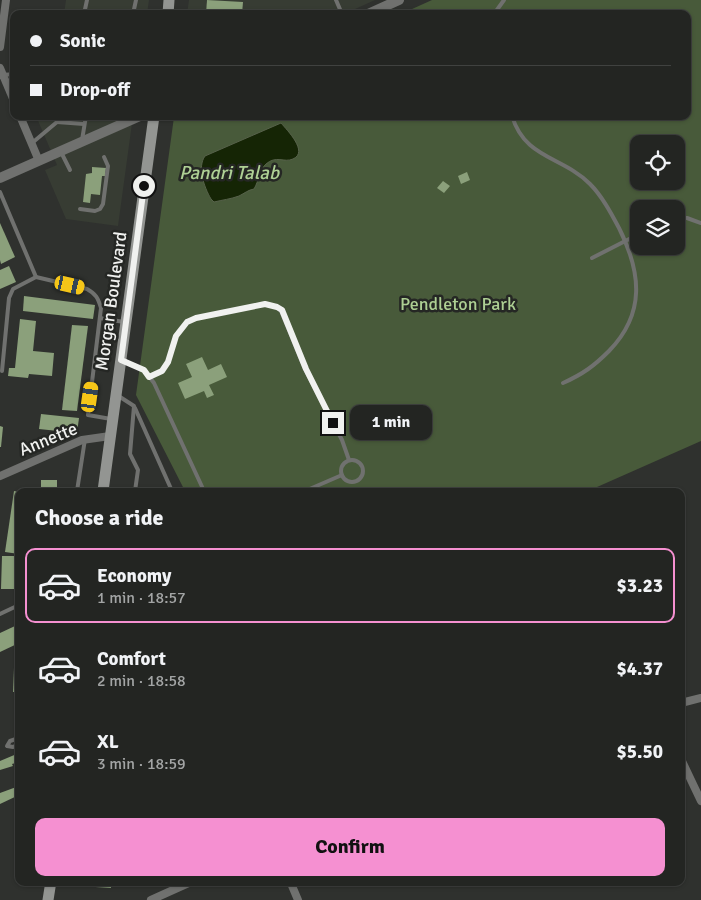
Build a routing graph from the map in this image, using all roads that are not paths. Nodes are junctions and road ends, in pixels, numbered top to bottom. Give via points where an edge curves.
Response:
1 (6, 0) edge
2 (399, 0) edge
3 (377, 10) edge
4 (0, 47) edge
5 (2, 72) edge
6 (10, 91) edge
7 (22, 120) edge
8 (85, 120) edge
9 (153, 120) edge
10 (513, 120) edge
11 (118, 121) edge
12 (57, 122) joint
13 (84, 124) junction
14 (81, 142) junction
15 (32, 143) junction
16 (61, 151) junction
17 (104, 157) dead end
18 (39, 161) junction
19 (70, 170) dead end
20 (0, 178) edge
21 (0, 192) edge
22 (80, 209) dead end
23 (685, 218) edge
24 (701, 223) edge
25 (630, 238) edge
26 (625, 241) junction
27 (592, 258) dead end
28 (36, 277) junction
29 (100, 318) junction
30 (126, 322) junction
31 (121, 360) junction
32 (2, 371) dead end
33 (149, 377) junction
34 (563, 383) dead end
35 (116, 394) junction
36 (134, 406) junction
37 (112, 420) junction
38 (110, 436) junction
39 (85, 439) junction
40 (349, 460) junction
41 (342, 475) junction
42 (0, 476) edge
43 (77, 488) edge
44 (103, 488) edge
45 (135, 488) edge
46 (171, 488) edge
47 (203, 488) edge
48 (312, 488) edge
49 (15, 607) edge
50 (0, 614) edge
51 (701, 698) edge
52 (685, 702) edge
53 (15, 739) edge
54 (7, 746) junction
55 (15, 746) edge
56 (0, 750) edge
57 (685, 767) edge
58 (701, 801) edge
59 (50, 886) edge
60 (182, 886) edge
61 (292, 886) edge
62 (48, 900) edge
63 (151, 900) edge
64 (298, 900) edge

1 - 4 street
2 - 3 street
5 - 6 street
7 - 15 street
8 - 13 lane
9 - 30 main road, Morgan Boulevard
10 - 26 lane via 522,139 589,183 604,201
11 - 14 street
12 - 13 lane
12 - 15 lane
13 - 14 lane
14 - 16 street
15 - 18 street
16 - 18 street
16 - 19 lane
17 - 22 lane via 108,166 103,204 95,211
18 - 20 street
21 - 28 lane
23 - 24 lane
25 - 26 lane
26 - 27 lane
26 - 34 lane via 633,261 637,298 626,331 597,363
28 - 29 lane via 94,292 101,308
28 - 32 lane via 13,289 9,298
29 - 30 lane
29 - 37 lane via 88,414
30 - 31 main road, Morgan Boulevard
31 - 33 lane via 144,370
31 - 35 main road, Morgan Boulevard
33 - 40 lane via 162,371 176,336 187,322 265,304 277,307 282,310
33 - 47 lane
35 - 36 lane
35 - 37 main road, Morgan Boulevard
36 - 45 lane via 130,454 138,470
36 - 46 lane
37 - 38 main road, Morgan Boulevard
38 - 39 street, Annette
38 - 44 main road, Morgan Boulevard
39 - 42 street, Annette
39 - 43 lane
40 - 41 lane via 341,468
40 - 41 lane via 360,462 363,476 354,482
41 - 48 lane
49 - 50 lane
51 - 52 street
53 - 54 lane
54 - 55 lane
54 - 56 lane
57 - 58 street
59 - 62 main road
60 - 63 street
61 - 64 street

